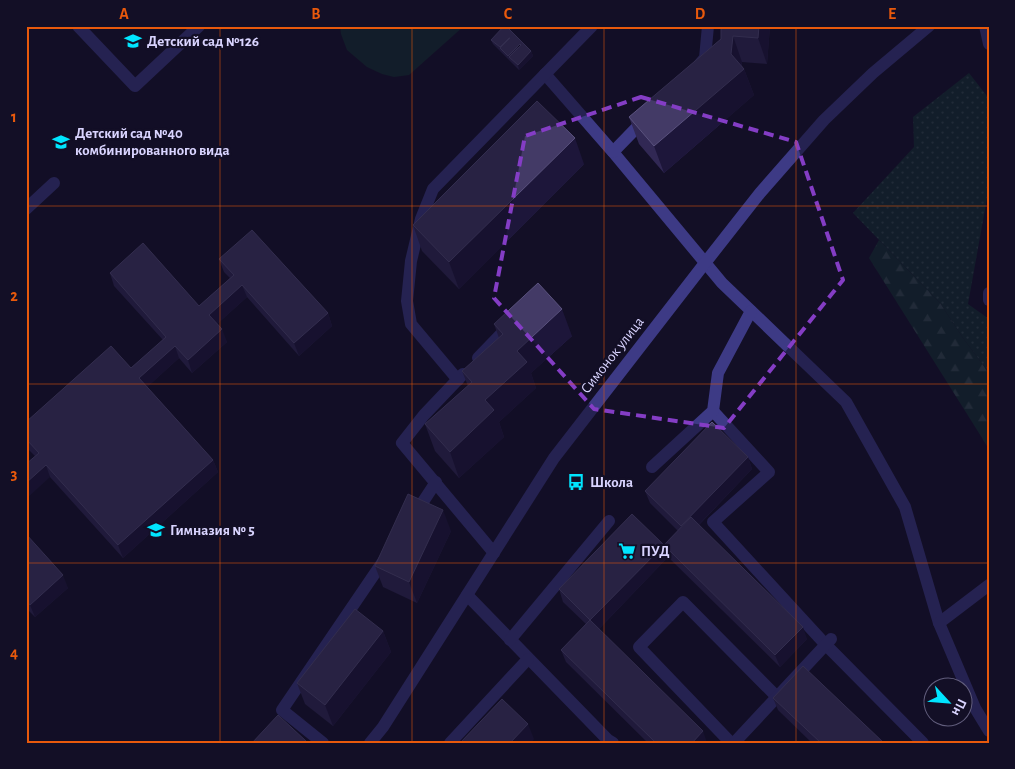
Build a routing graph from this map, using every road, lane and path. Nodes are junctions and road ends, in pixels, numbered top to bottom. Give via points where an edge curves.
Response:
1 (78, 26) edge
2 (200, 26) edge
3 (592, 26) edge
4 (708, 26) edge
5 (929, 26) edge
6 (985, 26) edge
7 (989, 44) edge
8 (692, 72) edge
9 (545, 74) junction
10 (652, 112) edge
11 (613, 152) junction
12 (54, 183) dead end
13 (26, 209) edge
14 (705, 263) junction
15 (989, 293) edge
16 (989, 300) edge
17 (751, 310) junction
18 (506, 329) edge
19 (458, 380) junction
20 (713, 411) junction
21 (652, 467) dead end
22 (436, 482) junction
23 (609, 521) dead end
24 (410, 522) edge
25 (394, 545) edge
26 (494, 552) junction
27 (989, 585) edge
28 (467, 595) junction
29 (939, 623) junction
30 (510, 640) junction
31 (828, 642) junction
32 (528, 659) junction
33 (777, 697) junction
34 (989, 731) edge
35 (609, 742) edge
36 (323, 743) edge
37 (370, 743) edge
38 (450, 743) edge
39 (732, 743) edge
40 (923, 743) edge

1 - 2 street via 135,86
3 - 9 street
4 - 8 street via 705,58
5 - 14 street, Симонок улица via 824,120
6 - 7 street
9 - 11 street
9 - 19 street via 433,189 421,219 411,261 407,301 411,324
10 - 11 street
11 - 14 street
12 - 13 street
14 - 17 street
14 - 26 street, Симонок улица via 554,458
15 - 16 street
17 - 20 street via 718,373
17 - 29 street via 846,402 905,507
18 - 19 street
19 - 22 street via 402,443
20 - 21 street
20 - 31 street via 769,472 713,522
22 - 24 street
22 - 26 street
23 - 30 street
25 - 36 street via 282,710
26 - 28 street, Симонок улица
27 - 29 street
28 - 30 street
28 - 37 street, Симонок улица
29 - 34 street via 975,708
30 - 32 street
31 - 33 street
31 - 40 street
32 - 35 street
32 - 38 street
33 - 39 street
33 - 39 street via 683,602 639,647

